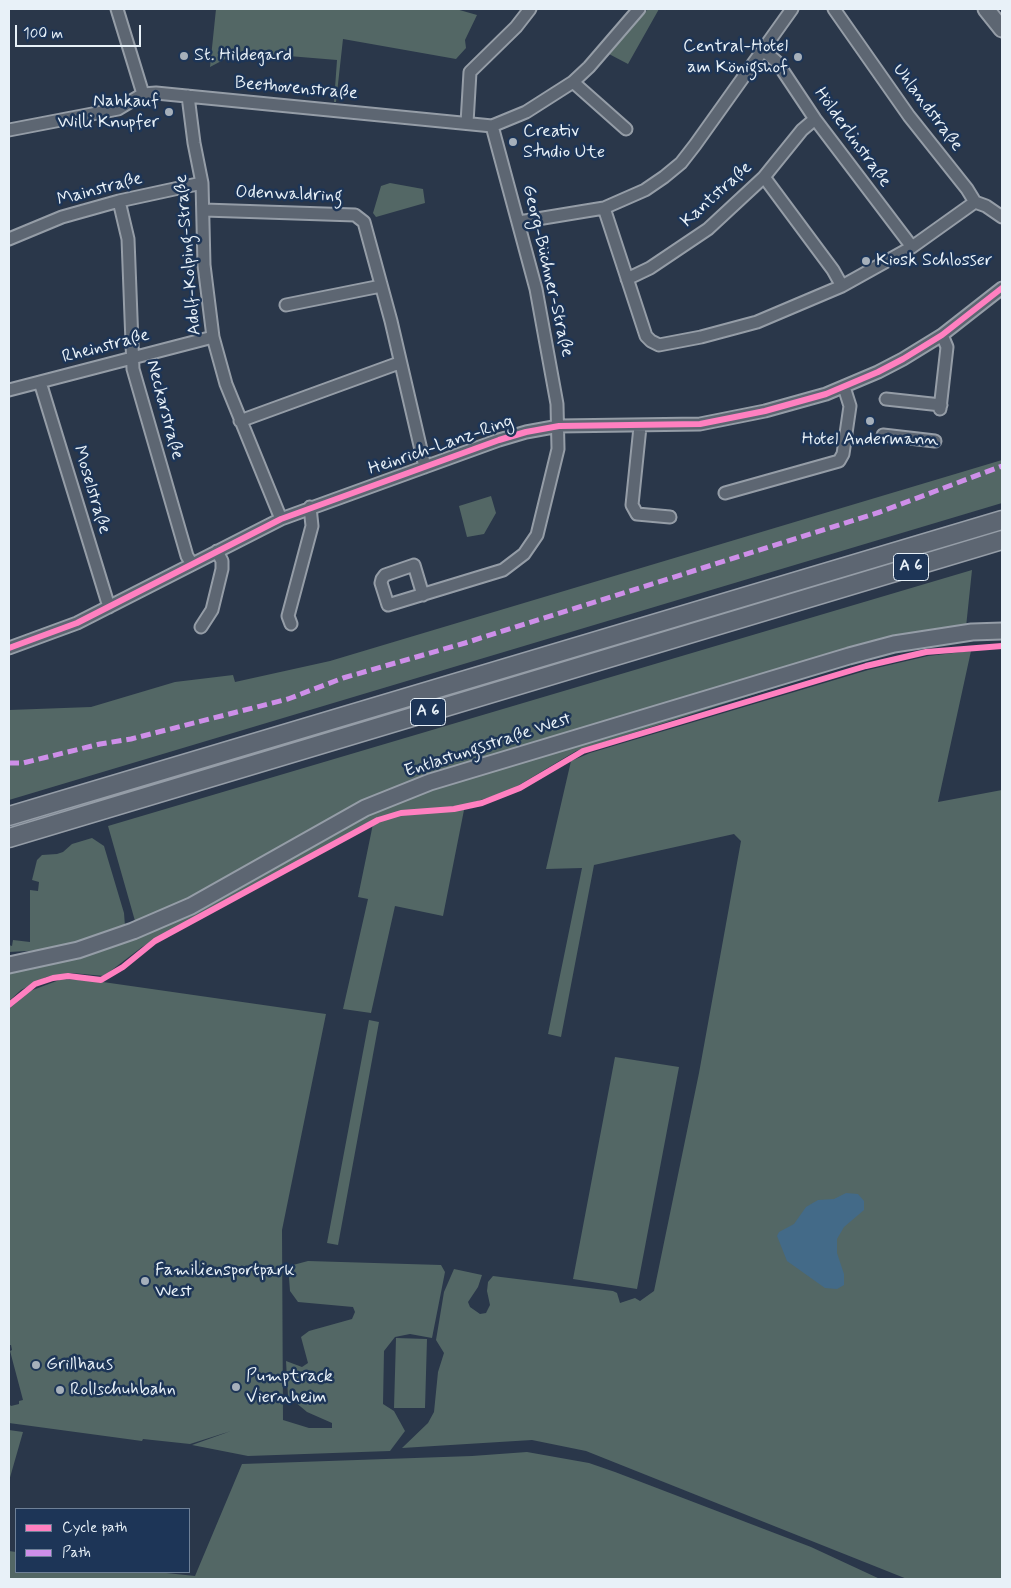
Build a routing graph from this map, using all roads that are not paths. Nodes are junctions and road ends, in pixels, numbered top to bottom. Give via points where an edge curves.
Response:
1 (117, 9) edge
2 (530, 9) edge
3 (639, 9) edge
4 (778, 9) edge
5 (834, 9) edge
6 (986, 9) edge
7 (790, 12) edge
8 (1002, 29) edge
9 (764, 50) junction
10 (573, 82) junction
11 (143, 94) junction
12 (188, 96) junction
13 (815, 119) junction
14 (468, 123) junction
15 (492, 126) junction
16 (626, 129) dead end
17 (9, 130) edge
18 (764, 178) junction
19 (202, 183) junction
20 (119, 201) junction
21 (974, 202) junction
22 (604, 208) junction
23 (204, 210) junction
24 (1002, 217) edge
25 (519, 222) junction
26 (9, 239) edge
27 (912, 247) junction
28 (628, 279) junction
29 (381, 286) junction
30 (842, 286) junction
31 (1002, 288) edge
32 (286, 305) dead end
33 (942, 335) junction
34 (213, 337) junction
35 (132, 358) junction
36 (399, 363) junction
37 (40, 382) junction
38 (844, 387) junction
39 (9, 390) edge
40 (886, 399) dead end
41 (240, 421) junction
42 (559, 426) junction
43 (640, 427) junction
44 (883, 435) dead end
45 (935, 441) dead end
46 (424, 467) junction
47 (725, 493) dead end
48 (310, 507) junction
49 (670, 517) dead end
50 (281, 519) junction
51 (1002, 520) edge
52 (1002, 540) edge
53 (1002, 545) edge
54 (976, 548) junction
55 (217, 551) junction
56 (192, 564) junction
57 (423, 594) dead end
58 (109, 607) junction
59 (290, 624) dead end
60 (201, 627) dead end
61 (1002, 631) edge
62 (9, 648) edge
63 (9, 816) edge
64 (9, 838) edge
65 (11, 963) edge

1 - 11 street
2 - 14 street via 470,72
3 - 10 street, Beethovenstraße
4 - 7 street
5 - 21 street, Uhlandstraße
6 - 8 main road
7 - 9 street
9 - 13 street, Hölderlinstraße via 777,62
9 - 22 street via 681,163 645,190
10 - 15 street, Beethovenstraße via 526,112
10 - 16 street
11 - 12 street, Beethovenstraße
11 - 17 street via 118,109
12 - 14 street, Beethovenstraße
12 - 19 street, Adolf-Kolping-Straße
13 - 18 street, Kantstraße via 802,130
13 - 27 street, Hölderlinstraße
14 - 15 street, Beethovenstraße
15 - 25 street, Georg-Büchner-Straße
18 - 28 street, Kantstraße via 689,244
18 - 30 street
19 - 20 street, Mainstraße
19 - 23 street, Adolf-Kolping-Straße
20 - 26 street, Mainstraße via 62,217
20 - 35 street, Neckarstraße via 128,239
21 - 24 street
21 - 27 street
22 - 25 street
22 - 28 street
23 - 29 street, Odenwaldring via 355,215 364,222
23 - 34 street, Adolf-Kolping-Straße via 204,265
25 - 42 street, Georg-Büchner-Straße via 546,341
27 - 30 street
28 - 30 street via 646,336 659,345 756,322
29 - 32 street
29 - 36 street, Odenwaldring
31 - 33 street, Heinrich-Lanz-Ring
33 - 38 street, Heinrich-Lanz-Ring via 885,369
33 - 40 street via 947,347 941,407
34 - 35 street, Rheinstraße
34 - 41 street, Adolf-Kolping-Straße
35 - 37 street, Rheinstraße
35 - 56 street, Neckarstraße via 187,556
36 - 41 street
36 - 46 street, Odenwaldring
37 - 39 street, Rheinstraße
37 - 58 street, Moselstraße
38 - 43 street, Heinrich-Lanz-Ring via 733,419
38 - 47 street via 850,406 843,454 839,461
41 - 50 street, Adolf-Kolping-Straße
42 - 43 street, Heinrich-Lanz-Ring
42 - 46 street, Heinrich-Lanz-Ring via 526,432
42 - 57 street, Georg-Büchner-Straße via 558,449 537,535 524,554 503,570
43 - 49 street via 632,505 637,514
44 - 45 street
46 - 48 street, Heinrich-Lanz-Ring
48 - 50 street, Heinrich-Lanz-Ring
48 - 59 street via 312,526 288,616
50 - 55 street, Heinrich-Lanz-Ring
51 - 63 highway, A 6
52 - 54 highway, A 6
53 - 54 highway
54 - 64 highway, A 6
55 - 56 street, Heinrich-Lanz-Ring
55 - 60 street via 222,570 212,610
56 - 58 street, Heinrich-Lanz-Ring
58 - 62 street, Heinrich-Lanz-Ring
61 - 65 main road, Entlastungsstraße West via 972,632 894,644 430,782 365,808 191,906 78,950

